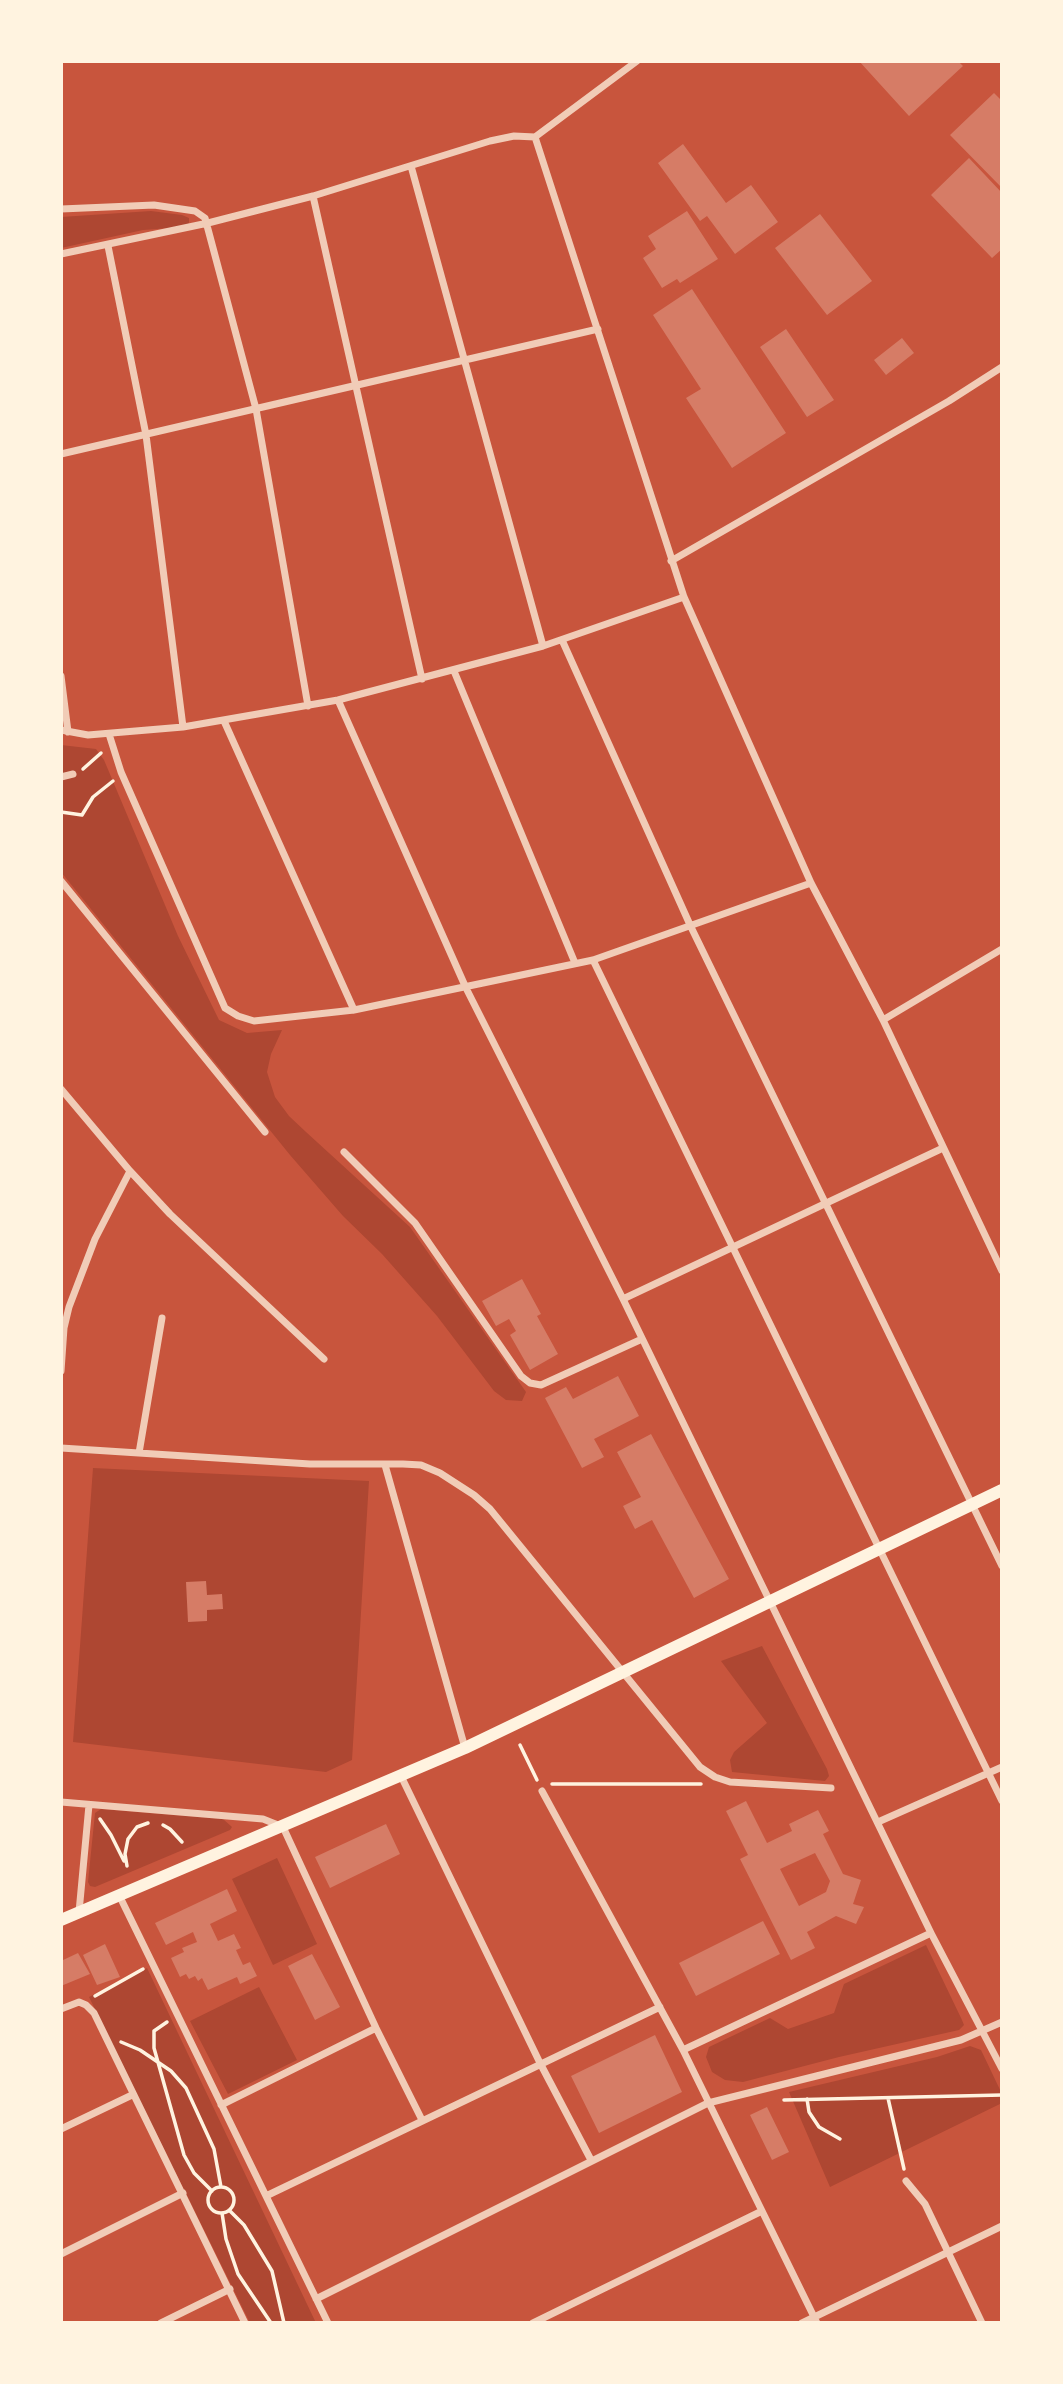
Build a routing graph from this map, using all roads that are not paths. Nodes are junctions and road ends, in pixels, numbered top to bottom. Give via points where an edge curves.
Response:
1 (637, 61) edge
2 (535, 137) junction
3 (411, 166) junction
4 (313, 196) junction
5 (61, 209) edge
6 (208, 223) junction
7 (108, 246) junction
8 (61, 254) edge
9 (598, 329) junction
10 (464, 361) junction
11 (1002, 368) edge
12 (357, 385) junction
13 (256, 409) junction
14 (146, 435) junction
15 (61, 454) edge
16 (671, 561) junction
17 (684, 597) junction
18 (562, 640) junction
19 (543, 646) junction
20 (453, 671) junction
21 (61, 676) edge
22 (422, 679) junction
23 (338, 701) junction
24 (308, 706) junction
25 (224, 721) junction
26 (183, 727) junction
27 (65, 731) edge
28 (110, 737) junction
29 (73, 774) road end
30 (61, 777) edge
31 (61, 881) edge
32 (811, 883) junction
33 (691, 927) junction
34 (1002, 949) edge
35 (593, 960) junction
36 (575, 963) junction
37 (466, 988) junction
38 (354, 1010) junction
39 (883, 1020) junction
40 (61, 1089) edge
41 (265, 1132) dead end
42 (943, 1147) junction
43 (344, 1152) dead end
44 (130, 1171) junction
45 (825, 1203) junction
46 (733, 1247) junction
47 (1002, 1271) edge
48 (623, 1299) junction
49 (162, 1318) dead end
50 (642, 1339) junction
51 (324, 1359) dead end
52 (61, 1371) edge
53 (61, 1448) edge
54 (139, 1453) junction
55 (385, 1465) junction
56 (1002, 1490) edge
57 (972, 1505) junction
58 (880, 1549) junction
59 (1002, 1566) edge
60 (771, 1602) junction
61 (624, 1673) junction
62 (465, 1748) junction
63 (1002, 1767) edge
64 (988, 1773) junction
65 (401, 1776) junction
66 (540, 1788) road end
67 (831, 1788) dead end
68 (1002, 1801) edge
69 (61, 1802) edge
70 (89, 1805) junction
71 (878, 1822) junction
72 (283, 1827) junction
73 (120, 1897) junction
74 (79, 1913) junction
75 (61, 1920) edge
76 (931, 1934) junction
77 (660, 2007) junction
78 (61, 2010) edge
79 (1002, 2022) edge
80 (376, 2028) junction
81 (983, 2030) junction
82 (683, 2050) junction
83 (540, 2063) junction
84 (1002, 2069) edge
85 (132, 2095) junction
86 (708, 2103) junction
87 (221, 2105) junction
88 (422, 2120) junction
89 (61, 2129) edge
90 (590, 2160) junction
91 (906, 2181) road end
92 (183, 2193) junction
93 (266, 2196) junction
94 (761, 2211) junction
95 (1002, 2226) edge
96 (947, 2253) junction
97 (61, 2254) edge
98 (230, 2289) junction
99 (316, 2299) junction
100 (816, 2320) edge
101 (534, 2322) edge
102 (161, 2323) edge
103 (245, 2323) edge
104 (328, 2323) edge
105 (802, 2323) edge
106 (982, 2323) edge

1 - 2 street
2 - 3 street via 490,141
2 - 9 street
3 - 4 street
3 - 10 street
4 - 6 street
4 - 12 street
5 - 6 street via 154,205 195,211
6 - 7 street
6 - 13 street
7 - 8 street
7 - 14 street
9 - 10 street
9 - 16 street
10 - 12 street
10 - 19 street
11 - 16 street
12 - 13 street
12 - 22 street
13 - 14 street
13 - 24 street
14 - 15 street
14 - 26 street
16 - 17 street
17 - 18 street
17 - 32 street
18 - 19 street
18 - 33 street
19 - 20 street
20 - 22 street
20 - 36 street
21 - 27 street
22 - 23 street
23 - 24 street
23 - 37 street
24 - 25 street
25 - 26 street
25 - 38 street
26 - 28 street
27 - 28 street
28 - 38 street via 121,772 225,1007 254,1021
29 - 30 street
31 - 41 street
32 - 33 street
32 - 39 street
33 - 35 street
33 - 45 street
34 - 39 street
35 - 36 street
35 - 46 street
36 - 37 street
37 - 38 street
37 - 48 street
39 - 42 street
40 - 44 street
42 - 45 street
42 - 47 street
43 - 50 street via 415,1223 520,1376 530,1383 541,1385
44 - 51 street
44 - 52 street via 95,1239 69,1307
45 - 46 street
45 - 57 street
46 - 48 street
46 - 58 street
48 - 50 street
49 - 54 street
50 - 60 street
53 - 54 street
54 - 55 street
55 - 61 street via 421,1465 490,1508
55 - 62 street
56 - 57 main road
57 - 58 main road
57 - 59 street
58 - 60 main road
58 - 64 street
60 - 61 main road
60 - 71 street
61 - 62 main road
61 - 67 street via 700,1767 715,1777 730,1782
62 - 65 main road
63 - 64 street
64 - 68 street
64 - 71 street
65 - 72 main road
65 - 83 street
66 - 77 street
69 - 70 street
70 - 72 street via 263,1819
70 - 74 street
71 - 76 street
72 - 73 main road
72 - 80 street
73 - 74 main road
73 - 87 street
74 - 75 main road
76 - 81 street
76 - 82 street
77 - 82 street
77 - 83 street
78 - 85 street via 83,2003 94,2013
79 - 81 street
80 - 87 street
80 - 88 street
81 - 84 street
81 - 86 street via 961,2040
82 - 86 street
83 - 88 street
83 - 90 street
85 - 89 street
85 - 92 street
86 - 90 street
86 - 94 street
87 - 93 street
88 - 93 street
90 - 99 street
91 - 96 street via 925,2204
92 - 97 street
92 - 98 street
93 - 99 street
94 - 100 street
94 - 101 street
95 - 96 street
96 - 100 street
96 - 106 street
98 - 102 street
98 - 103 street
99 - 104 street
100 - 105 street

